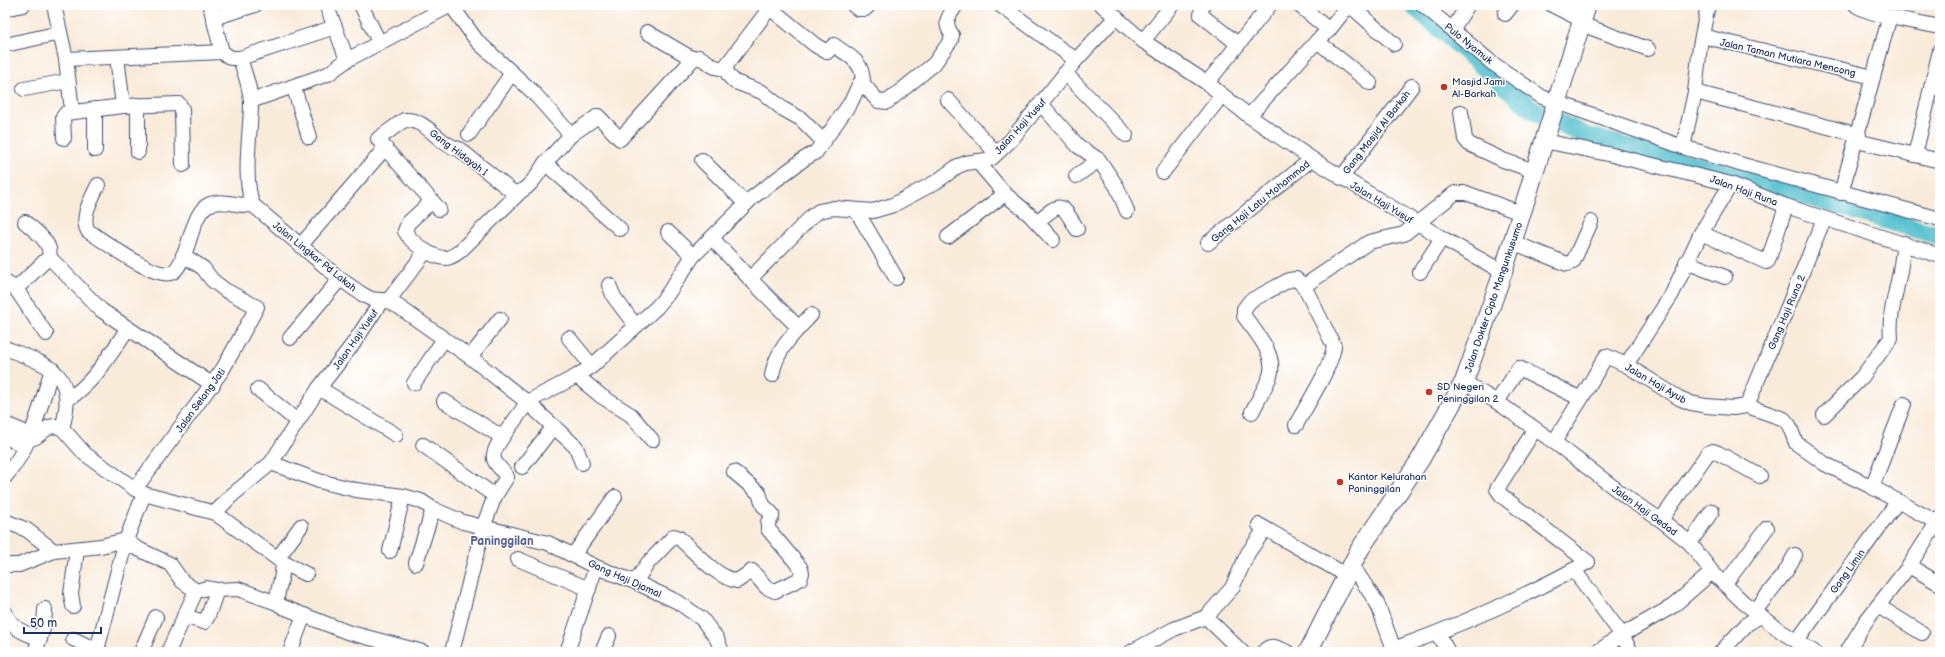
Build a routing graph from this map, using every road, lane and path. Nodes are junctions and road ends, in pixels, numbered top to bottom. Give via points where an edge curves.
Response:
1 (23, 5) edge
2 (54, 5) edge
3 (255, 5) edge
4 (326, 5) edge
5 (361, 5) edge
6 (451, 5) edge
7 (956, 5) edge
8 (1000, 5) edge
9 (1172, 5) edge
10 (1202, 5) edge
11 (1270, 5) edge
12 (1299, 5) edge
13 (1423, 5) edge
14 (1468, 5) edge
15 (1552, 5) edge
16 (1708, 5) edge
17 (1856, 5) edge
18 (768, 7) edge
19 (5, 9) edge
20 (1109, 10) edge
21 (212, 12) edge
22 (1890, 15) edge
23 (1583, 16) edge
24 (335, 27) junction
25 (1940, 27) edge
26 (1329, 30) junction
27 (1452, 30) junction
28 (647, 32) dead end
29 (60, 33) junction
30 (1702, 36) junction
31 (1143, 41) junction
32 (1317, 41) junction
33 (379, 42) junction
34 (1238, 44) junction
35 (1394, 44) dead end
36 (5, 45) edge
37 (1648, 48) dead end
38 (1940, 50) edge
39 (222, 52) junction
40 (117, 57) junction
41 (240, 58) junction
42 (66, 59) junction
43 (693, 59) junction
44 (348, 60) junction
45 (1076, 60) junction
46 (723, 68) junction
47 (512, 72) junction
48 (1065, 73) junction
49 (1873, 77) junction
50 (68, 81) junction
51 (1207, 83) junction
52 (1370, 83) dead end
53 (863, 84) junction
54 (1412, 86) dead end
55 (294, 88) junction
56 (24, 89) dead end
57 (1695, 92) junction
58 (1220, 98) junction
59 (256, 100) junction
60 (948, 100) dead end
61 (1041, 104) junction
62 (123, 106) junction
63 (138, 106) junction
64 (95, 109) junction
65 (72, 111) junction
66 (1461, 112) dead end
67 (1250, 116) junction
68 (1550, 122) junction
69 (469, 134) dead end
70 (571, 135) junction
71 (1126, 135) dead end
72 (309, 137) dead end
73 (64, 138) dead end
74 (1858, 138) junction
75 (824, 142) junction
76 (1683, 147) junction
77 (385, 148) junction
78 (95, 150) dead end
79 (138, 152) dead end
80 (996, 153) junction
81 (1915, 155) junction
82 (1312, 159) junction
83 (702, 160) dead end
84 (1099, 160) junction
85 (977, 161) junction
86 (1940, 161) edge
87 (545, 163) junction
88 (183, 165) dead end
89 (1534, 171) junction
90 (1163, 172) dead end
91 (1076, 176) dead end
92 (1340, 178) junction
93 (1731, 184) junction
94 (98, 185) dead end
95 (519, 193) junction
96 (1841, 193) junction
97 (1005, 194) junction
98 (252, 202) junction
99 (746, 204) junction
100 (1786, 206) junction
101 (856, 210) junction
102 (1127, 211) dead end
103 (1521, 213) junction
104 (1824, 219) junction
105 (1940, 220) edge
106 (25, 222) dead end
107 (1038, 222) junction
108 (1591, 222) dead end
109 (1416, 224) junction
110 (620, 229) dead end
111 (1077, 229) dead end
112 (668, 232) dead end
113 (1701, 233) junction
114 (948, 237) dead end
115 (712, 238) junction
116 (1442, 238) junction
117 (1053, 240) dead end
118 (1512, 242) junction
119 (1208, 243) dead end
120 (1904, 243) junction
121 (301, 245) junction
122 (426, 251) junction
123 (183, 256) junction
124 (693, 256) junction
125 (1940, 256) edge
126 (49, 257) junction
127 (1686, 262) junction
128 (1420, 272) dead end
129 (1503, 272) junction
130 (1725, 277) dead end
131 (896, 278) dead end
132 (340, 279) junction
133 (750, 279) junction
134 (11, 285) edge
135 (609, 285) dead end
136 (1304, 286) junction
137 (385, 301) junction
138 (811, 315) dead end
139 (500, 319) dead end
140 (635, 325) junction
141 (128, 328) junction
142 (798, 328) junction
143 (46, 334) dead end
144 (290, 338) dead end
145 (569, 338) dead end
146 (444, 339) junction
147 (5, 348) edge
148 (470, 357) junction
149 (1626, 365) junction
150 (592, 366) junction
151 (52, 369) junction
152 (577, 376) junction
153 (772, 376) dead end
154 (1464, 382) junction
155 (414, 383) dead end
156 (213, 385) junction
157 (319, 388) junction
158 (258, 389) dead end
159 (68, 399) junction
160 (1581, 399) junction
161 (444, 401) dead end
162 (527, 402) junction
163 (1497, 402) junction
164 (1904, 404) dead end
165 (1747, 406) junction
166 (1252, 412) dead end
167 (1824, 415) dead end
168 (297, 421) junction
169 (5, 424) edge
170 (1296, 425) dead end
171 (554, 426) junction
172 (62, 428) junction
173 (1535, 429) junction
174 (396, 435) dead end
175 (5, 437) edge
176 (502, 437) junction
177 (29, 440) junction
178 (652, 440) dead end
179 (1554, 442) junction
180 (423, 445) dead end
181 (271, 463) junction
182 (582, 463) dead end
183 (522, 467) dead end
184 (734, 472) dead end
185 (1760, 476) dead end
186 (5, 477) edge
187 (1872, 487) junction
188 (140, 492) junction
189 (403, 496) junction
190 (495, 496) junction
191 (615, 497) dead end
192 (1898, 501) junction
193 (433, 510) junction
194 (1712, 511) dead end
195 (215, 513) junction
196 (1661, 520) junction
197 (1938, 520) edge
198 (5, 521) edge
199 (301, 526) dead end
200 (484, 526) junction
201 (1767, 528) dead end
202 (126, 540) junction
203 (1690, 543) junction
204 (77, 550) junction
205 (54, 551) junction
206 (390, 551) dead end
207 (574, 554) junction
208 (1795, 555) dead end
209 (518, 559) dead end
210 (280, 560) junction
211 (416, 563) dead end
212 (5, 565) edge
213 (1909, 566) junction
214 (596, 567) junction
215 (1349, 569) junction
216 (1574, 570) junction
217 (1712, 572) junction
218 (306, 574) dead end
219 (635, 582) junction
220 (1725, 584) junction
221 (1940, 584) edge
222 (589, 589) junction
223 (217, 590) junction
224 (196, 591) junction
225 (277, 603) junction
226 (73, 606) dead end
227 (1878, 606) junction
228 (45, 609) dead end
229 (5, 612) edge
230 (1757, 614) junction
231 (304, 615) junction
232 (184, 616) junction
233 (156, 617) dead end
234 (1206, 617) junction
235 (1922, 633) dead end
236 (1438, 634) junction
237 (1622, 635) junction
238 (609, 636) dead end
239 (40, 639) junction
240 (73, 639) dead end
241 (1796, 641) junction
242 (405, 650) edge
243 (99, 651) edge
244 (1393, 651) edge
245 (34, 652) edge
246 (141, 652) edge
247 (168, 652) edge
248 (290, 652) edge
249 (423, 652) edge
250 (452, 652) edge
251 (567, 652) edge
252 (602, 652) edge
253 (722, 652) edge
254 (1131, 652) edge
255 (1242, 652) edge
256 (1263, 652) edge
257 (1287, 652) edge
258 (1308, 652) edge
259 (1448, 652) edge
260 (1598, 652) edge
261 (1631, 652) edge
262 (1721, 652) edge
263 (1814, 652) edge
264 (1847, 652) edge

1 - 19 street
2 - 29 street
3 - 21 street
4 - 24 street
5 - 33 street
6 - 33 street
6 - 47 street via 477,41
7 - 53 street via 946,21 952,35 951,40 934,64 886,102 878,101
8 - 45 street
9 - 31 street
10 - 34 street via 1201,15
11 - 34 street
12 - 26 street
13 - 27 street, Pulo Nyamuk
14 - 27 street
15 - 23 street
16 - 30 street
17 - 22 street
18 - 46 street
18 - 53 street via 815,45 827,52 834,45 860,65
20 - 31 street, Jalan Haji Yusuf
20 - 45 street, Jalan Haji Yusuf
21 - 39 street
22 - 25 street
22 - 49 street
23 - 37 street
23 - 68 main road, Jalan Dokter Cipto Mangunkusumo
24 - 41 street
24 - 44 street
26 - 32 street
26 - 35 street via 1344,11 1352,8
27 - 68 street, Pulo Nyamuk via 1537,95
28 - 43 street
29 - 36 street
29 - 42 street
30 - 49 street, Jalan Taman Mutiara Mencong
30 - 57 street
31 - 51 street, Jalan Haji Yusuf
32 - 52 street
32 - 67 street
33 - 44 street
34 - 51 street
38 - 81 street
39 - 40 street
39 - 41 street via 231,58
40 - 42 street
40 - 62 street
41 - 59 street
42 - 50 street
43 - 46 street via 699,57 713,67
43 - 70 street via 620,139 598,116
44 - 55 street via 328,74
45 - 48 street, Jalan Haji Yusuf
46 - 75 street via 735,82 762,92 783,109 801,119
47 - 69 street
47 - 70 street
48 - 61 street, Jalan Haji Yusuf
48 - 71 street
49 - 74 street
50 - 56 street
50 - 65 street
51 - 58 street, Jalan Haji Yusuf
53 - 75 street via 860,83 851,102
54 - 92 street, Gang Masjid Al Barkah
55 - 59 street
55 - 72 street
57 - 74 street
57 - 76 street
58 - 67 street, Jalan Haji Yusuf
58 - 90 street
59 - 98 street via 248,159
60 - 80 street
61 - 80 street, Jalan Haji Yusuf via 1011,140
61 - 84 street via 1078,146
62 - 63 street
62 - 64 street
63 - 79 street
63 - 88 street via 175,103 180,106
64 - 65 street
64 - 78 street
65 - 73 street via 63,117
66 - 89 street via 1465,139 1469,144
67 - 82 street, Jalan Haji Yusuf
68 - 76 street
68 - 89 main road, Jalan Dokter Cipto Mangunkusumo
68 - 93 street, Jalan Haji Runa via 1638,161
70 - 87 street
74 - 81 street
74 - 96 street
75 - 99 street via 816,152
76 - 96 street
77 - 95 street, Gang Hidayah I via 378,139 407,119 426,126 453,148 459,149 510,192
77 - 121 street
77 - 122 street via 435,205 408,223 405,231 408,237
80 - 85 street, Jalan Haji Yusuf via 992,158
81 - 86 street
82 - 92 street, Jalan Haji Yusuf
82 - 119 street, Gang Haji Latu Mohammad
83 - 99 street
84 - 91 street
84 - 102 street via 1117,188
85 - 97 street
85 - 101 street, Jalan Haji Yusuf via 958,166 936,182 893,205 873,211
87 - 95 street via 537,176
87 - 110 street
89 - 103 main road, Jalan Dokter Cipto Mangunkusumo
92 - 109 street, Jalan Haji Yusuf
93 - 100 street, Jalan Haji Runa
93 - 113 street
94 - 123 street via 86,211 85,222 88,231 142,266 157,272 172,272
95 - 122 street via 452,256 446,258
96 - 105 street
97 - 107 street
97 - 114 street
98 - 121 street, Jalan Lingkar Pd Lakah
98 - 123 street via 215,202 206,206 198,217
99 - 115 street
100 - 104 street, Jalan Haji Runa
100 - 113 street via 1766,262
101 - 131 street
101 - 133 street, Jalan Haji Yusuf via 834,208 819,211
103 - 109 street, Jalan Haji Yusuf via 1459,192 1450,196
103 - 118 main road, Jalan Dokter Cipto Mangunkusumo
104 - 120 street, Jalan Haji Runa
104 - 165 street, Gang Haji Runa 2
106 - 126 street via 48,245 51,252
107 - 111 street via 1054,208 1059,207 1064,209
107 - 117 street
108 - 118 street via 1573,262 1570,263 1563,263
109 - 116 street
109 - 136 street via 1404,234 1369,242
112 - 124 street
113 - 127 street
115 - 124 street
115 - 133 street
116 - 128 street
116 - 129 street
118 - 129 main road, Jalan Dokter Cipto Mangunkusumo
120 - 125 street, Jalan Haji Runa
120 - 167 street via 1892,306 1892,338 1862,377
121 - 132 street, Jalan Lingkar Pd Lakah
122 - 137 street
123 - 156 street, Jalan Selang Jati via 203,268 212,280 225,290 257,306
124 - 140 street via 657,307
126 - 134 street
126 - 141 street via 101,310
127 - 130 street
127 - 149 street via 1672,294
129 - 154 main road, Jalan Dokter Cipto Mangunkusumo
132 - 137 street, Jalan Lingkar Pd Lakah via 371,299
132 - 144 street
133 - 142 street
134 - 143 street
135 - 140 street via 614,297
136 - 166 street via 1296,279 1289,280 1250,301 1244,309 1244,316 1267,351 1271,362 1270,376
136 - 170 street via 1334,346 1334,352
137 - 146 street, Jalan Haji Yusuf via 399,306
137 - 157 street, Jalan Haji Yusuf
138 - 142 street
139 - 148 street
140 - 150 street
141 - 156 street
141 - 159 street via 103,365
142 - 153 street via 777,357
145 - 150 street
146 - 148 street, Jalan Haji Yusuf
146 - 155 street
147 - 151 street
148 - 162 street, Jalan Haji Yusuf
149 - 160 street, Jalan Haji Ayub via 1604,356
149 - 165 street, Jalan Haji Ayub via 1691,403 1713,407
150 - 152 street
151 - 159 street via 62,379
151 - 177 street
152 - 162 street
152 - 178 street via 601,396 631,415
154 - 163 street, Jalan Haji Gedad
154 - 215 main road, Jalan Dokter Cipto Mangunkusumo via 1427,448
156 - 188 street, Jalan Selang Jati
157 - 168 street, Jalan Haji Yusuf
157 - 174 street
158 - 168 street
159 - 172 street via 67,414
160 - 163 street via 1519,368
160 - 179 street, Jalan Haji Ayub
161 - 176 street
162 - 171 street, Jalan Haji Yusuf
162 - 176 street
163 - 173 street, Jalan Haji Gedad
164 - 187 street
165 - 187 street, Jalan Haji Ayub via 1787,421 1798,445 1825,464
168 - 181 street, Jalan Haji Yusuf
169 - 177 street via 22,430
171 - 182 street, Jalan Haji Yusuf via 579,450
171 - 183 street
172 - 177 street via 48,427
172 - 188 street via 85,454
173 - 179 street, Jalan Haji Gedad
173 - 216 street via 1497,489 1502,496 1588,562
175 - 177 street via 18,443
176 - 190 street via 494,456 495,462 507,478
177 - 186 street via 17,463
179 - 196 street, Jalan Haji Gedad
180 - 190 street
181 - 189 street, Gang Haji Djamal via 319,482
181 - 195 street, Jalan Haji Yusuf via 231,496
184 - 219 street via 759,493 763,505 772,514 768,529 800,567 800,579 776,592 766,587 752,571 737,581 729,580 674,536 648,563
185 - 196 street via 1712,451 1708,453
187 - 192 street, Jalan Haji Ayub
188 - 195 street
188 - 202 street, Jalan Selang Jati
189 - 193 street, Gang Haji Djamal via 421,501
189 - 206 street
190 - 200 street
191 - 207 street
192 - 197 street, Jalan Haji Ayub
192 - 241 street, Gang Limin
193 - 200 street, Gang Haji Djamal via 463,522
193 - 211 street
194 - 203 street
195 - 210 street
196 - 203 street, Jalan Haji Gedad
197 - 213 street
198 - 205 street via 27,530
199 - 210 street
200 - 207 street, Gang Haji Djamal via 541,540
200 - 250 street
201 - 220 street
202 - 204 street
202 - 224 street via 136,548 170,564 182,581
202 - 243 street, Jalan Selang Jati
203 - 217 street, Jalan Haji Gedad
204 - 205 street
204 - 226 street via 71,594
205 - 212 street via 26,564
207 - 214 street, Gang Haji Djamal
208 - 230 street
209 - 222 street
210 - 218 street
210 - 225 street via 283,572
213 - 221 street
213 - 227 street
214 - 219 street, Gang Haji Djamal
214 - 222 street
215 - 234 street via 1262,527 1232,588
215 - 244 street via 1377,603
215 - 258 main road, Jalan Dokter Cipto Mangunkusumo
216 - 236 street via 1488,613
216 - 237 street
217 - 220 street, Jalan Haji Gedad
217 - 237 street via 1673,606
219 - 253 street, Gang Haji Djamal via 678,602 702,619 717,639
220 - 230 street, Jalan Haji Gedad
222 - 251 street
223 - 224 street via 207,588
223 - 225 street via 238,590
223 - 232 street via 204,622
224 - 232 street
225 - 231 street
227 - 235 street
227 - 264 street
228 - 239 street
229 - 239 street via 9,622 16,628
230 - 241 street, Jalan Haji Gedad
230 - 262 street
231 - 242 street
231 - 248 street
232 - 247 street
233 - 246 street
234 - 254 street via 1174,629
234 - 255 street
236 - 244 street
236 - 259 street
237 - 260 street
237 - 261 street
238 - 252 street
239 - 245 street
240 - 243 street
241 - 263 street, Jalan Haji Gedad
242 - 249 street
256 - 257 street via 1274,646

